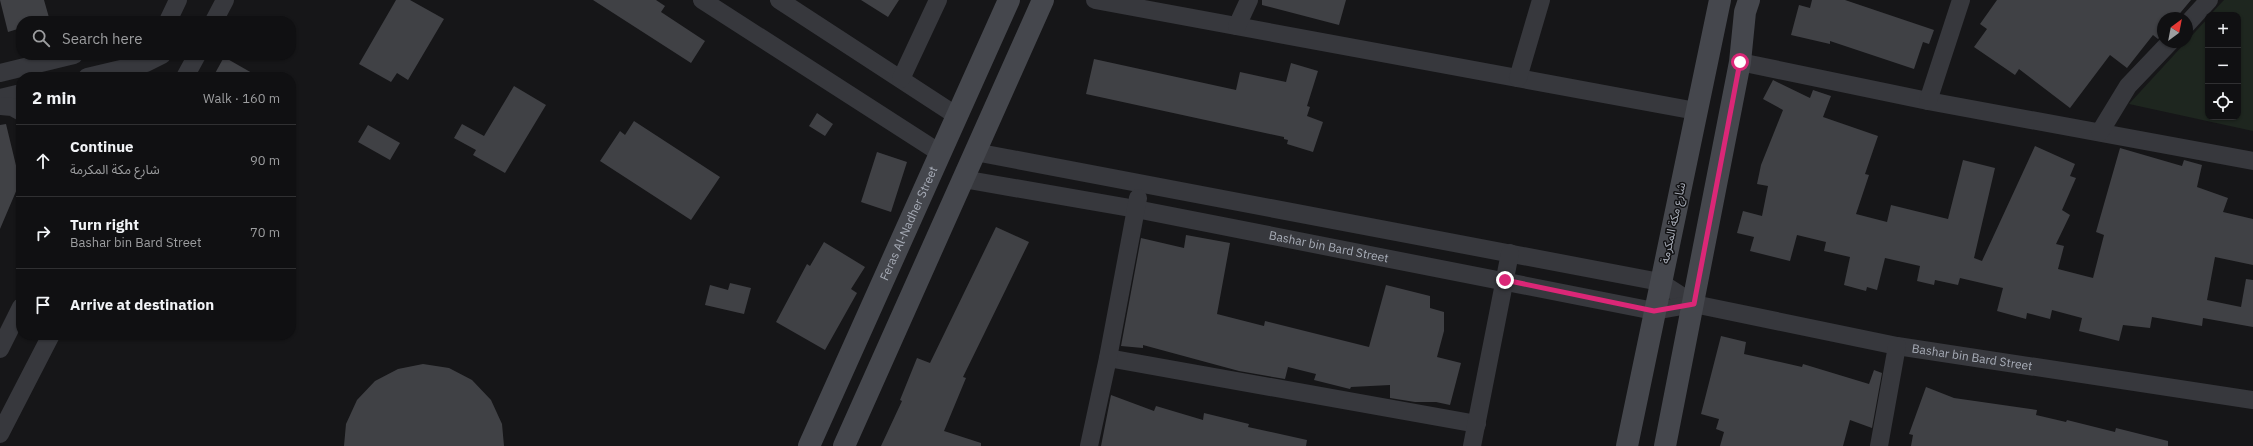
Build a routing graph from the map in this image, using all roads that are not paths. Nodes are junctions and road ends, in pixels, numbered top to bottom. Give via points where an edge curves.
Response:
1 (178, 0) edge
2 (225, 0) edge
3 (702, 0) edge
4 (779, 0) edge
5 (938, 0) edge
6 (1009, 0) edge
7 (1043, 0) edge
8 (1095, 0) edge
9 (1249, 0) edge
10 (1542, 0) edge
11 (1720, 0) edge
12 (1749, 0) edge
13 (1961, 0) edge
14 (2209, 0) edge
15 (170, 16) edge
16 (217, 16) edge
17 (2193, 17) edge
18 (1237, 26) junction
19 (2164, 48) edge
20 (53, 60) edge
21 (194, 60) edge
22 (149, 62) edge
23 (1740, 62) junction
24 (108, 72) edge
25 (188, 72) edge
26 (0, 73) edge
27 (1518, 78) junction
28 (901, 79) junction
29 (16, 94) edge
30 (0, 98) edge
31 (1928, 101) junction
32 (0, 106) edge
33 (16, 109) edge
34 (1696, 111) junction
35 (957, 116) junction
36 (2100, 132) junction
37 (975, 152) junction
38 (940, 153) junction
39 (2253, 161) edge
40 (963, 179) junction
41 (1141, 184) junction
42 (1136, 209) junction
43 (1510, 253) junction
44 (1505, 280) junction
45 (1660, 282) junction
46 (1694, 304) junction
47 (1654, 311) junction
48 (16, 317) edge
49 (48, 340) edge
50 (1897, 346) junction
51 (0, 350) edge
52 (1108, 358) junction
53 (2253, 400) edge
54 (1477, 424) junction
55 (0, 434) edge
56 (809, 446) edge
57 (844, 446) edge
58 (1089, 446) edge
59 (1472, 446) edge
60 (1627, 446) edge
61 (1665, 446) edge
62 (1879, 446) edge

1 - 15 street
2 - 16 street
3 - 38 street
4 - 28 street
5 - 28 street
6 - 35 street, Feras Al-Nadher Street
7 - 37 street
8 - 18 street
9 - 18 street
10 - 27 street
11 - 34 street, شارع مكة المكرمة
12 - 23 street via 1745,12
13 - 31 street
14 - 17 street
18 - 27 street
19 - 36 street via 2128,86
20 - 26 street
21 - 25 street
22 - 24 street
23 - 31 street
23 - 46 street
27 - 34 street
28 - 35 street
29 - 30 street
31 - 36 street
32 - 33 street
34 - 45 street, شارع مكة المكرمة
35 - 38 street, Feras Al-Nadher Street
36 - 39 street
37 - 40 street
37 - 41 street, Bashar bin Bard Street
38 - 56 street, Feras Al-Nadher Street
40 - 42 street, Bashar bin Bard Street
40 - 57 street
41 - 42 street
41 - 43 street, Bashar bin Bard Street
42 - 44 street, Bashar bin Bard Street
42 - 52 street
43 - 44 street
43 - 45 street, Bashar bin Bard Street
44 - 47 street, Bashar bin Bard Street
44 - 54 street
45 - 46 street, Bashar bin Bard Street
45 - 47 street, شارع مكة المكرمة
46 - 47 street, Bashar bin Bard Street
46 - 50 street, Bashar bin Bard Street
46 - 61 street
47 - 60 street, شارع مكة المكرمة
48 - 51 street
49 - 55 street
50 - 53 street, Bashar bin Bard Street
50 - 62 street
52 - 54 street
52 - 58 street
54 - 59 street

